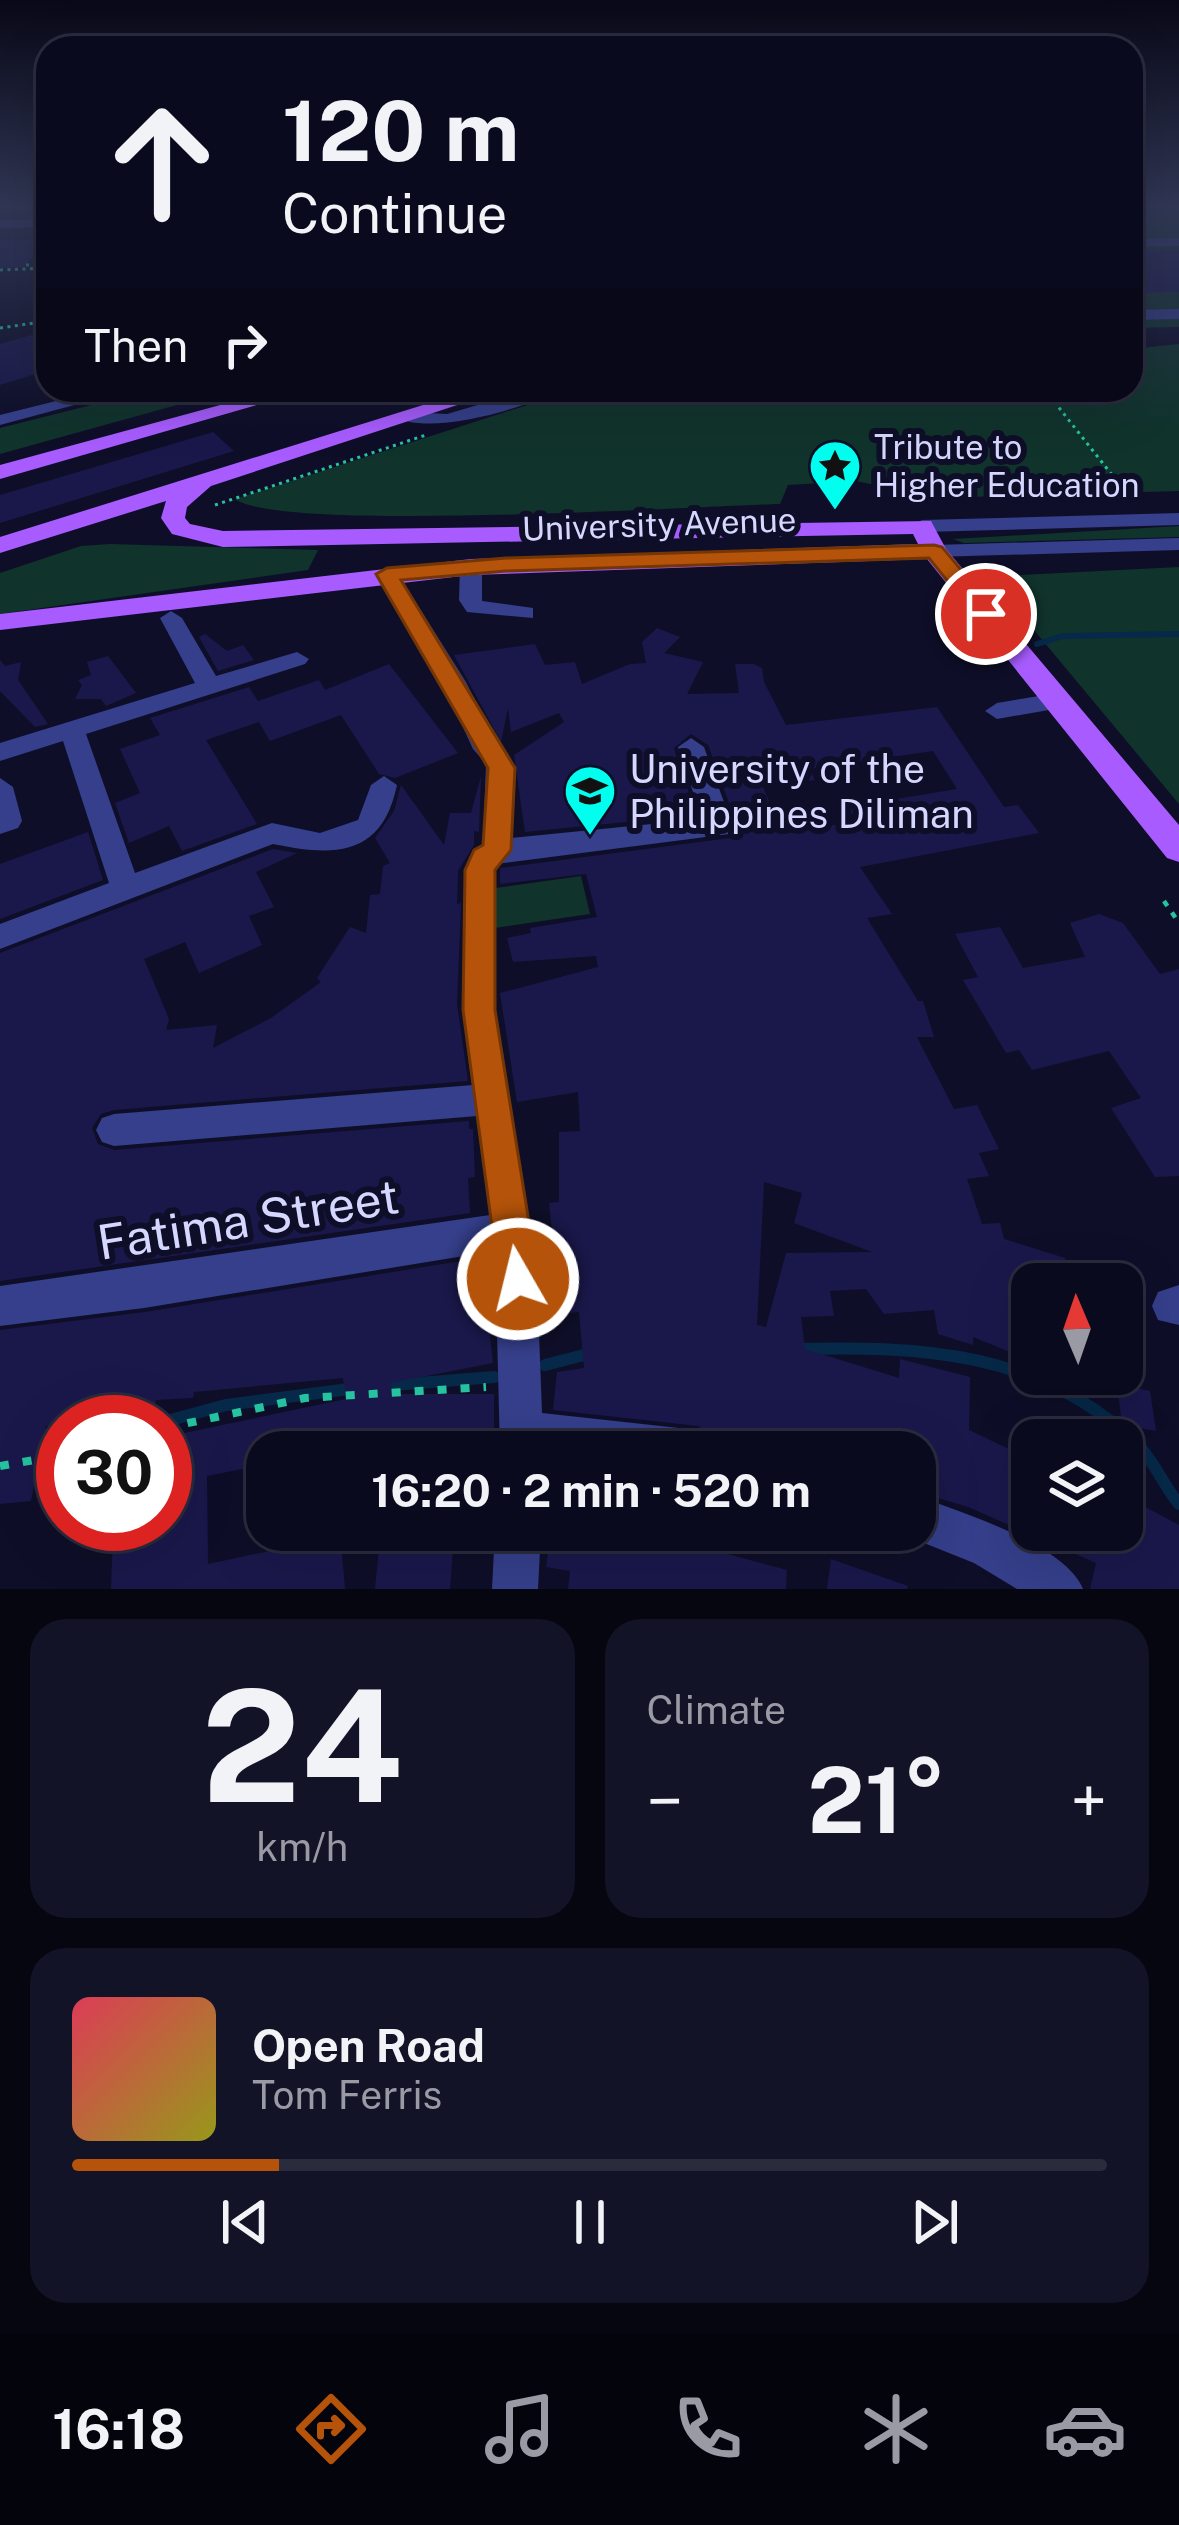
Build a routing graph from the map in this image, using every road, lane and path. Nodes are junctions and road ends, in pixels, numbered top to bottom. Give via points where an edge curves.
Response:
1 (1179, 314) edge
2 (1143, 315) edge
3 (36, 323) edge
4 (0, 328) edge
5 (73, 402) edge
6 (255, 402) edge
7 (465, 402) edge
8 (489, 402) edge
9 (507, 402) edge
10 (1054, 402) edge
11 (0, 420) edge
12 (422, 420) junction
13 (0, 472) edge
14 (209, 493) junction
15 (1131, 499) dead end
16 (1179, 519) edge
17 (928, 539) junction
18 (1179, 544) edge
19 (0, 545) edge
20 (471, 567) junction
21 (387, 574) junction
22 (525, 613) dead end
23 (171, 618) dead end
24 (0, 622) edge
25 (297, 659) dead end
26 (209, 686) junction
27 (1057, 700) junction
28 (998, 711) dead end
29 (72, 729) junction
30 (691, 747) dead end
31 (0, 752) edge
32 (384, 784) dead end
33 (0, 787) edge
34 (0, 824) edge
35 (1179, 849) edge
36 (497, 850) junction
37 (126, 889) junction
38 (1164, 901) dead end
39 (1179, 922) edge
40 (0, 937) edge
41 (494, 1099) junction
42 (114, 1130) dead end
43 (511, 1230) junction
44 (0, 1306) edge
45 (524, 1388) junction
46 (192, 1422) edge
47 (523, 1431) edge
48 (36, 1460) edge
49 (0, 1466) edge
50 (936, 1525) edge
51 (517, 1551) edge
52 (515, 1589) edge
53 (1060, 1589) edge

1 - 2 street
3 - 4 path
5 - 11 street
6 - 13 main road
7 - 12 main road
8 - 12 street
9 - 12 street
10 - 15 path
12 - 14 main road
12 - 14 path
14 - 17 main road, University Avenue via 175,505 176,524 242,540
14 - 19 main road
16 - 17 street, University Avenue
17 - 18 street, University Avenue
17 - 20 main road, University Avenue
17 - 27 main road
20 - 21 main road, University Avenue
20 - 22 street via 475,607
21 - 24 main road, University Avenue
21 - 36 street via 493,755
23 - 26 street
25 - 26 street
26 - 29 street
27 - 28 street
27 - 35 main road
29 - 31 street
29 - 37 street
30 - 36 street via 719,827
32 - 37 street via 368,827 320,842 272,832
33 - 34 street via 8,821
36 - 41 street via 480,870 477,944
37 - 40 street
38 - 39 path
41 - 42 street
41 - 43 street
43 - 44 street, Fatima Street
43 - 45 street
45 - 46 path via 305,1398
45 - 47 street
48 - 49 path
50 - 53 street
51 - 52 street

